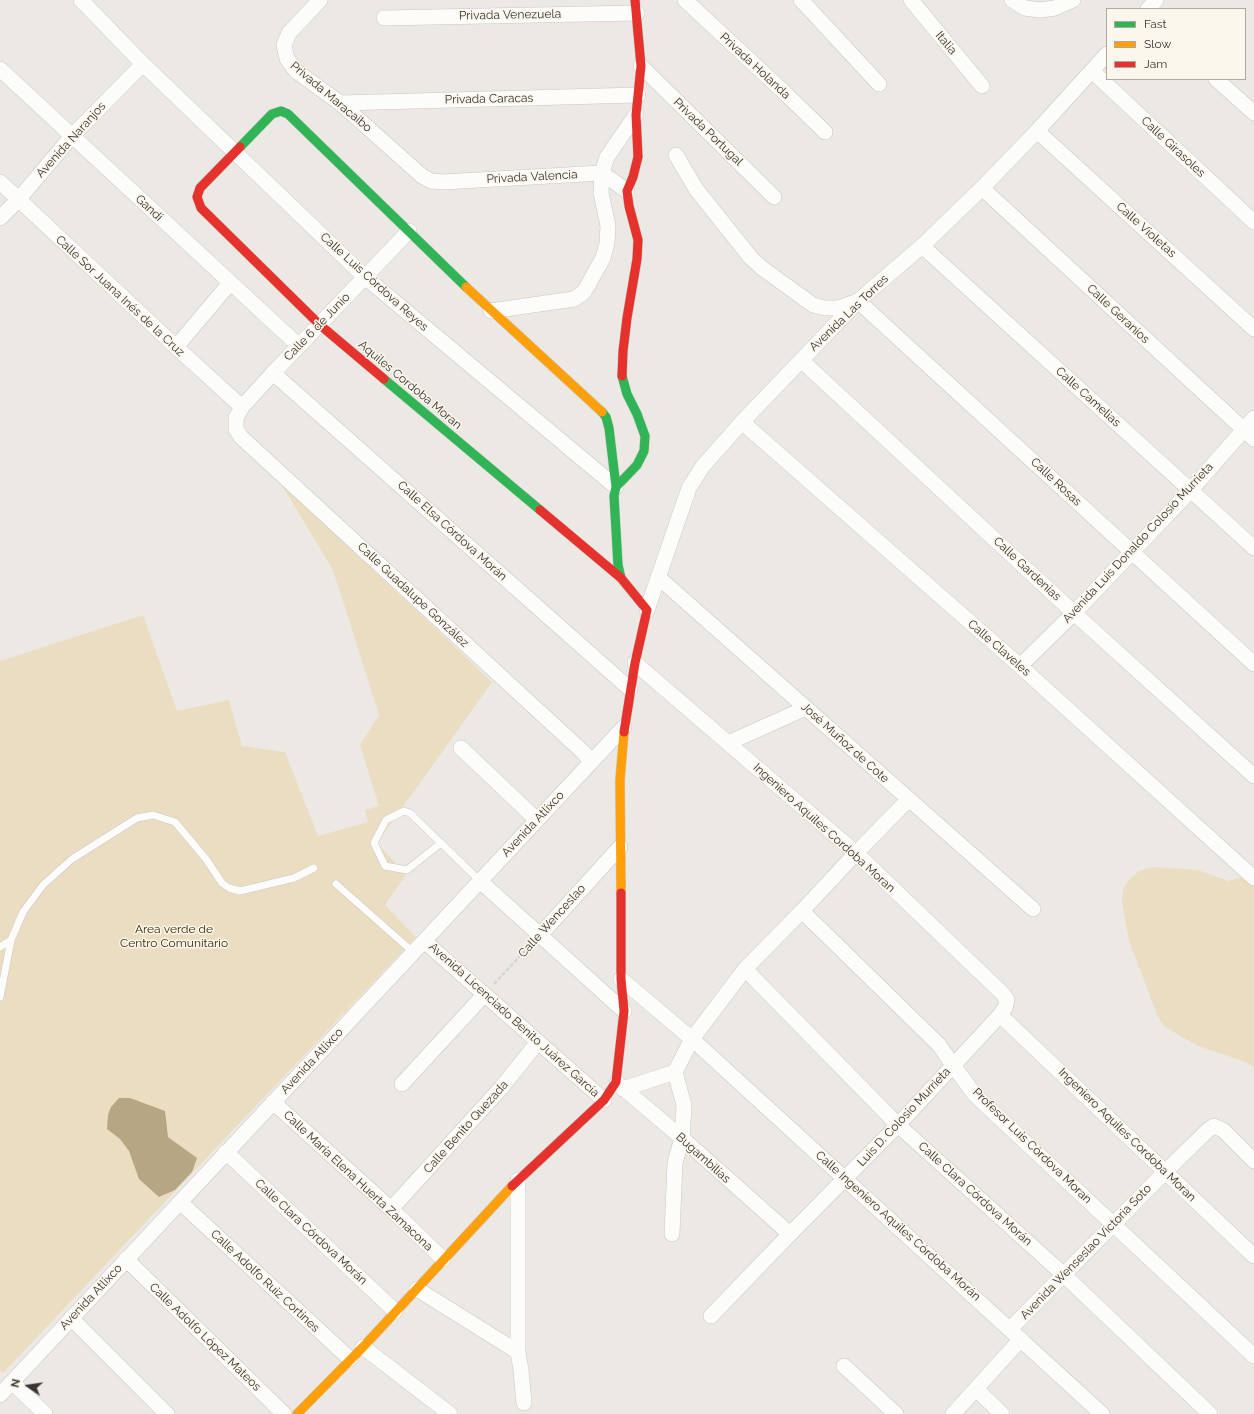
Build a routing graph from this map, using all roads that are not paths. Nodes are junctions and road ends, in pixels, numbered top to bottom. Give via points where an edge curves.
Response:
1 (320, 0) edge
2 (685, 0) edge
3 (801, 0) edge
4 (911, 0) edge
5 (1012, 0) edge
6 (1073, 0) edge
7 (1156, 0) edge
8 (86, 5) edge
9 (636, 7) edge
10 (1149, 8) edge
11 (384, 18) dead end
12 (1106, 55) edge
13 (143, 64) junction
14 (641, 66) junction
15 (0, 69) edge
16 (1092, 71) junction
17 (1217, 80) edge
18 (879, 84) dead end
19 (982, 86) dead end
20 (638, 96) junction
21 (340, 103) junction
22 (1254, 113) edge
23 (636, 115) junction
24 (1037, 131) junction
25 (825, 132) dead end
26 (72, 136) junction
27 (235, 153) junction
28 (676, 155) dead end
29 (602, 173) junction
30 (432, 181) joint
31 (0, 182) edge
32 (982, 188) junction
33 (627, 191) junction
34 (774, 197) dead end
35 (18, 200) junction
36 (0, 218) edge
37 (1254, 222) edge
38 (409, 231) junction
39 (922, 246) junction
40 (365, 277) junction
41 (230, 283) junction
42 (858, 301) junction
43 (491, 311) junction
44 (320, 325) junction
45 (1254, 329) edge
46 (299, 346) junction
47 (176, 348) junction
48 (801, 360) junction
49 (273, 373) junction
50 (242, 407) junction
51 (1254, 418) edge
52 (742, 422) junction
53 (236, 429) joint
54 (1249, 434) edge
55 (616, 487) junction
56 (1190, 491) junction
57 (1254, 548) edge
58 (1132, 551) junction
59 (658, 577) junction
60 (621, 578) junction
61 (647, 610) junction
62 (1074, 613) junction
63 (635, 663) junction
64 (1254, 664) edge
65 (1020, 666) junction
66 (630, 689) junction
67 (806, 708) junction
68 (624, 727) junction
69 (728, 743) junction
70 (461, 748) dead end
71 (591, 761) junction
72 (1254, 776) edge
73 (909, 799) junction
74 (537, 820) junction
75 (441, 843) junction
76 (620, 847) junction
77 (856, 853) junction
78 (314, 868) dead end
79 (1254, 878) edge
80 (480, 881) junction
81 (336, 884) dead end
82 (1033, 909) dead end
83 (802, 911) junction
84 (540, 935) junction
85 (11, 940) junction
86 (424, 941) junction
87 (0, 947) edge
88 (413, 952) junction
89 (745, 969) junction
90 (621, 979) junction
91 (484, 994) junction
92 (0, 997) edge
93 (1007, 1000) joint
94 (624, 1010) junction
95 (1000, 1015) junction
96 (692, 1039) junction
97 (538, 1042) junction
98 (953, 1065) junction
99 (675, 1072) junction
100 (402, 1084) dead end
101 (620, 1085) junction
102 (604, 1100) junction
103 (273, 1102) junction
104 (898, 1125) junction
105 (682, 1138) junction
106 (226, 1152) junction
107 (1254, 1161) edge
108 (1165, 1172) junction
109 (846, 1179) junction
110 (518, 1180) junction
111 (180, 1202) junction
112 (391, 1209) junction
113 (1113, 1224) junction
114 (672, 1234) dead end
115 (790, 1234) junction
116 (1254, 1256) edge
117 (126, 1259) junction
118 (443, 1259) junction
119 (1064, 1275) junction
120 (417, 1288) junction
121 (395, 1312) junction
122 (711, 1316) dead end
123 (71, 1318) junction
124 (1016, 1334) junction
125 (363, 1347) junction
126 (518, 1352) junction
127 (1254, 1356) edge
128 (350, 1359) junction
129 (844, 1366) dead end
130 (12, 1382) junction
131 (976, 1389) junction
132 (0, 1395) edge
133 (524, 1403) dead end
134 (306, 1411) edge
135 (45, 1414) edge
136 (167, 1414) edge
137 (284, 1414) edge
138 (450, 1414) edge
139 (896, 1414) edge
140 (953, 1414) edge
141 (1002, 1414) edge
142 (1102, 1414) edge
143 (1210, 1414) edge

1 - 21 street, Privada Maracaibo via 289,34 284,45 287,59 296,71
2 - 25 street, Privada Holanda
3 - 18 street
4 - 19 street, Italia
5 - 6 street via 1025,8 1040,10 1055,8
7 - 10 street
8 - 13 street, Calle Luis Córdova Reyes
9 - 11 street, Privada Venezuela
9 - 14 street
12 - 16 street, Avenida Las Torres
13 - 26 street, Avenida Naranjos
13 - 27 street, Calle Luis Córdova Reyes
14 - 20 street
14 - 34 street, Privada Portugal
15 - 26 street, Gandi
16 - 24 street, Avenida Las Torres
16 - 37 street, Calle Girasoles
17 - 22 street
20 - 21 street, Privada Caracas
20 - 23 street
21 - 30 street, Privada Maracaibo via 422,176
23 - 29 street via 607,157
23 - 33 street via 638,157
24 - 32 street, Avenida Las Torres
24 - 45 street, Calle Violetas
26 - 35 street, Avenida Naranjos
26 - 41 street, Gandi
27 - 38 street, Aquiles Cordoba Moran via 272,114 281,111 288,114
27 - 40 street, Calle Luis Córdova Reyes
27 - 44 street, Aquiles Cordoba Moran via 200,188 197,197 201,208
28 - 42 street via 696,189 751,258 762,268 813,305 838,308
29 - 30 street, Privada Valencia
29 - 33 street
29 - 43 street via 601,193 608,226 608,243 603,258 584,292 574,299
31 - 35 street, Calle Sor Juana Inés de la Cruz
32 - 39 street, Avenida Las Torres
32 - 54 street, Calle Geranios
33 - 55 street via 638,240 638,260 626,318 622,375 627,394 645,436 644,451 637,465
35 - 36 street, Avenida Naranjos
35 - 47 street, Calle Sor Juana Inés de la Cruz
38 - 40 street, Calle 6 de Junio
38 - 43 street, Aquiles Cordoba Moran
39 - 42 street, Avenida Las Torres
39 - 56 street, Calle Camelias
40 - 44 street, Calle 6 de Junio
40 - 55 street, Calle Luis Córdova Reyes
41 - 46 street, Gandi
41 - 47 street
42 - 48 street, Avenida Las Torres
42 - 58 street, Calle Rosas
43 - 55 street, Aquiles Cordoba Moran via 606,417
44 - 46 street, Calle 6 de Junio
44 - 60 street, Aquiles Cordoba Moran
46 - 49 street, Calle 6 de Junio
47 - 50 street, Calle Sor Juana Inés de la Cruz
48 - 52 street, Avenida Las Torres
48 - 62 street, Calle Gardenias
49 - 50 street, Calle 6 de Junio
49 - 66 street, Calle Elsa Córdova Morán
50 - 53 street, Calle 6 de Junio via 236,418
51 - 54 street, Avenida Luis Donaldo Colosio Murrieta
52 - 59 street, Avenida Las Torres via 703,466 689,488
52 - 65 street, Calle Claveles
53 - 71 street, Calle Guadalupe González
54 - 56 street, Avenida Luis Donaldo Colosio Murrieta
55 - 60 street, Aquiles Cordoba Moran via 616,534
56 - 57 street, Calle Camelias
56 - 58 street, Avenida Luis Donaldo Colosio Murrieta
58 - 62 street, Avenida Luis Donaldo Colosio Murrieta
58 - 64 street, Calle Rosas
59 - 61 street, Avenida Las Torres
59 - 67 street, José Muñoz de Cote
60 - 61 street, Aquiles Cordoba Moran
61 - 63 street
62 - 65 street, Avenida Luis Donaldo Colosio Murrieta
62 - 72 street, Calle Gardenias
63 - 66 street
63 - 69 street, Ingeniero Aquiles Cordoba Moran
65 - 79 street, Calle Claveles
66 - 68 street
67 - 69 street
67 - 73 street, José Muñoz de Cote
68 - 71 street, Avenida Atlixco
68 - 76 street via 620,780
69 - 77 street, Ingeniero Aquiles Cordoba Moran
70 - 74 street
71 - 74 street, Avenida Atlixco
73 - 77 street
73 - 82 street, José Muñoz de Cote
74 - 80 street, Avenida Atlixco
75 - 75 lane via 410,813 404,812 386,820 374,843 385,866 407,870
75 - 80 lane
76 - 84 street, Calle Wenceslao
76 - 90 street
77 - 83 street
77 - 93 street, Ingeniero Aquiles Cordoba Moran
78 - 85 lane via 294,878 240,891 229,888 222,883 206,859 174,822 153,815 137,818 72,859 43,885 23,912
80 - 84 street
80 - 86 street, Avenida Atlixco
81 - 88 lane
83 - 89 street
83 - 98 street, Profesor Luis Córdova Moran via 939,1045
84 - 94 street
85 - 87 lane
85 - 92 lane
86 - 88 street, Avenida Atlixco
86 - 91 street, Avenida Licenciado Benito Juárez García
88 - 103 street, Avenida Atlixco
89 - 96 street
89 - 104 street, Calle Clara Córdova Morán
90 - 94 street
90 - 96 street, Calle Ingeniero Aquiles Córdoba Morán
91 - 97 street, Avenida Licenciado Benito Juárez García
91 - 100 street
93 - 95 street, Luis D. Colosio Murrieta
94 - 101 street
95 - 98 street, Luis D. Colosio Murrieta
95 - 108 street, Ingeniero Aquiles Cordoba Moran
96 - 99 street
96 - 109 street, Calle Ingeniero Aquiles Córdoba Morán
97 - 102 street, Avenida Licenciado Benito Juárez García
97 - 112 street, Calle Benito Quezada via 501,1088
98 - 104 street, Luis D. Colosio Murrieta
98 - 113 street, Profesor Luis Córdova Moran via 976,1095
99 - 101 street
99 - 105 street via 684,1105
101 - 102 street
101 - 105 street, Bugambilias
102 - 110 street
103 - 106 street, Avenida Atlixco
103 - 112 street, Calle María Elena Huerta Zamacona
104 - 109 street, Luis D. Colosio Murrieta
104 - 119 street, Calle Clara Córdova Morán
105 - 114 street via 675,1163
105 - 115 street, Bugambilias
106 - 111 street, Avenida Atlixco
106 - 121 street, Calle Clara Córdova Morán
107 - 108 street, Avenida Wenseslao Victoria Soto via 1222,1130 1214,1126
108 - 113 street, Avenida Wenseslao Victoria Soto
108 - 116 street, Ingeniero Aquiles Cordoba Moran
109 - 115 street, Luis D. Colosio Murrieta
109 - 124 street, Calle Ingeniero Aquiles Córdoba Morán
110 - 118 street
110 - 126 street
111 - 117 street, Avenida Atlixco
111 - 128 street, Calle Adolfo Ruiz Cortines
112 - 118 street, Calle María Elena Huerta Zamacona
113 - 119 street, Avenida Wenseslao Victoria Soto
113 - 127 street, Profesor Luis Córdova Moran
115 - 122 street, Luis D. Colosio Murrieta
117 - 123 street, Avenida Atlixco
117 - 137 street, Calle Adolfo López Mateos
118 - 120 street
119 - 124 street, Avenida Wenseslao Victoria Soto
119 - 143 street, Calle Clara Córdova Morán
120 - 121 street
120 - 126 street
121 - 125 street
123 - 130 street, Avenida Atlixco
123 - 136 street
124 - 131 street, Avenida Wenseslao Victoria Soto
124 - 142 street, Calle Ingeniero Aquiles Córdoba Morán
125 - 128 street
125 - 138 street
126 - 133 street
128 - 134 street
129 - 139 street
130 - 132 street, Avenida Atlixco
130 - 135 street
131 - 140 street, Avenida Wenseslao Victoria Soto
131 - 141 street

